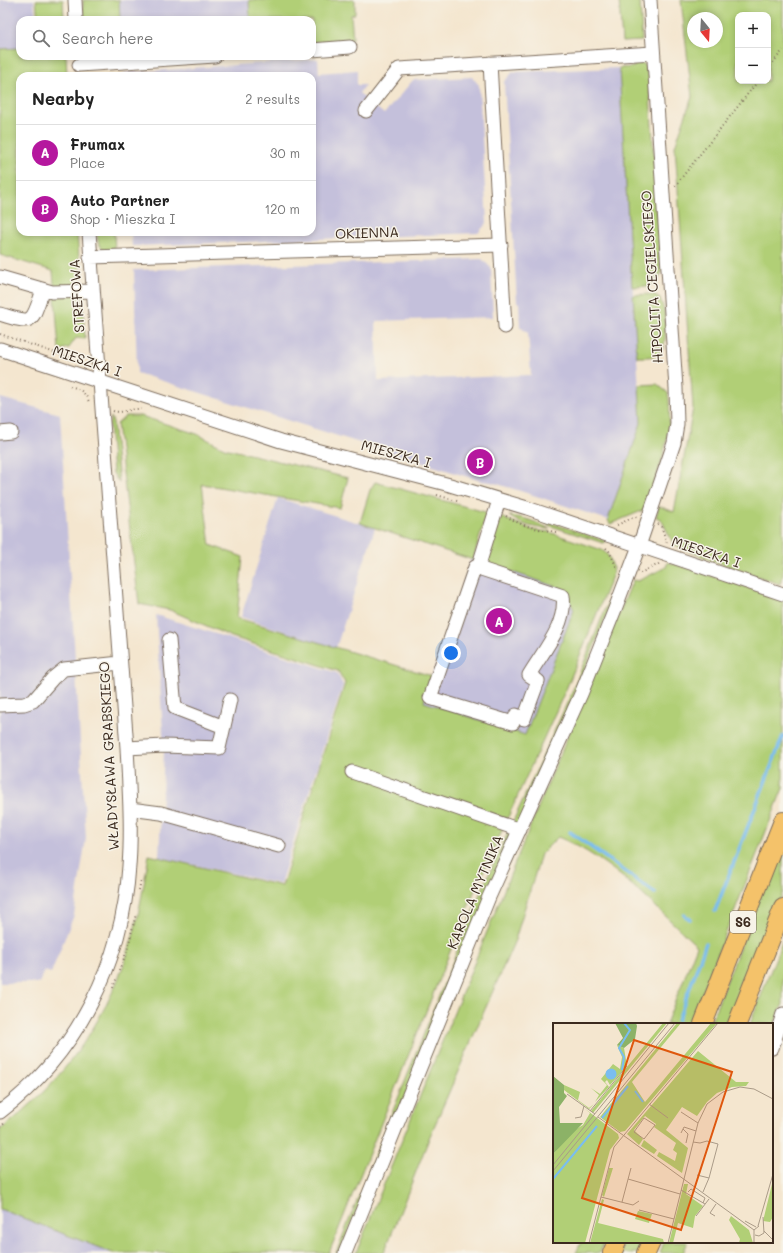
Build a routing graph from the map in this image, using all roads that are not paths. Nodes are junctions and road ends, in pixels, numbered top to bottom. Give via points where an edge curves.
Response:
1 (75, 0) edge
2 (650, 0) edge
3 (76, 16) edge
4 (350, 47) dead end
5 (316, 50) edge
6 (653, 53) junction
7 (161, 60) edge
8 (490, 63) junction
9 (79, 66) edge
10 (366, 111) dead end
11 (89, 236) edge
12 (501, 245) junction
13 (90, 257) junction
14 (0, 277) edge
15 (43, 290) junction
16 (93, 291) junction
17 (0, 314) edge
18 (505, 327) dead end
19 (0, 349) edge
20 (100, 382) junction
21 (499, 500) junction
22 (639, 546) junction
23 (479, 565) junction
24 (783, 594) edge
25 (170, 640) dead end
26 (120, 664) junction
27 (230, 700) dead end
28 (0, 705) edge
29 (224, 727) junction
30 (127, 748) junction
31 (352, 772) dead end
32 (130, 809) junction
33 (783, 821) edge
34 (520, 830) junction
35 (279, 846) dead end
36 (783, 908) edge
37 (783, 1014) edge
38 (703, 1023) edge
39 (737, 1023) edge
40 (773, 1045) edge
41 (5, 1116) edge
42 (617, 1243) edge
43 (651, 1243) edge
44 (345, 1253) edge
45 (612, 1253) edge
46 (646, 1253) edge

1 - 3 street
2 - 6 street, HIPOLITA CEGIELSKIEGO
4 - 5 street
6 - 8 street
6 - 22 street, HIPOLITA CEGIELSKIEGO via 677,424 674,443
7 - 9 street
8 - 10 street via 399,69
8 - 12 street
11 - 13 street, STREFOWA
12 - 13 street, OKIENNA
12 - 18 street
13 - 16 street, STREFOWA
14 - 15 street
15 - 16 street
15 - 17 street via 35,313 30,319 24,321
16 - 20 street, STREFOWA
19 - 20 street, MIESZKA I
20 - 21 street, MIESZKA I via 281,441
20 - 26 street, WŁADYSŁAWA GRABSKIEGO
21 - 22 street, MIESZKA I
21 - 23 street
22 - 24 street, MIESZKA I
22 - 34 street, KAROLA MYTNIKA via 581,694
23 - 23 street via 475,567 430,698 513,723 516,715 524,720 538,682 529,675 562,621 563,596
25 - 29 street via 174,708
26 - 28 street via 64,668 33,701
26 - 30 street, WŁADYSŁAWA GRABSKIEGO
27 - 29 street
29 - 30 street via 219,748
30 - 32 street, WŁADYSŁAWA GRABSKIEGO
31 - 34 street
32 - 35 street via 161,812
32 - 41 street, WŁADYSŁAWA GRABSKIEGO via 129,867 125,902 116,940 101,983 70,1040
33 - 38 highway, S6
34 - 44 street, KAROLA MYTNIKA via 489,897
36 - 39 highway, S6
37 - 40 street
42 - 45 highway
43 - 46 highway

